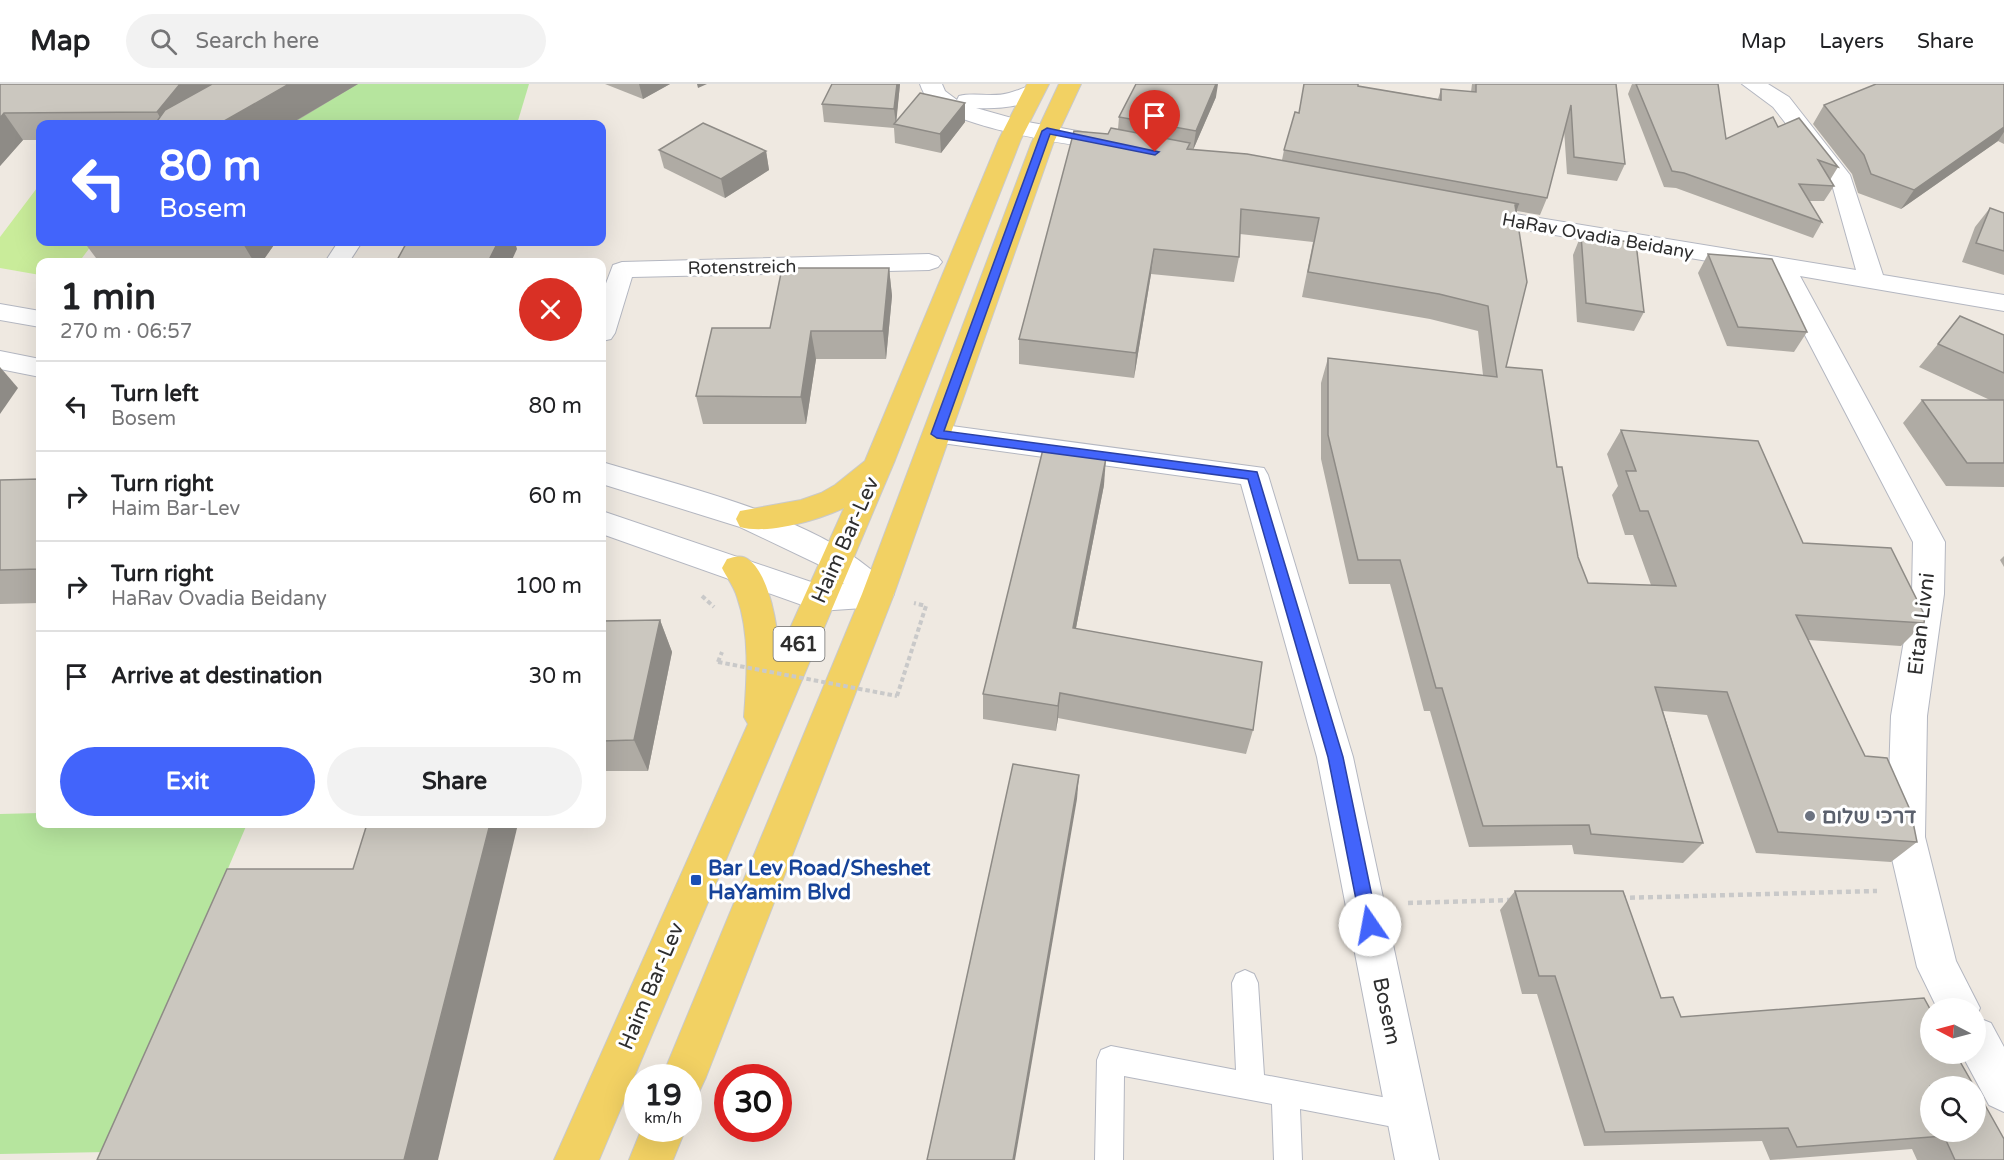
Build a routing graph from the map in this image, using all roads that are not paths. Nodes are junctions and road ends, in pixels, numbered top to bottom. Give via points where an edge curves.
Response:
1 (1070, 84) edge
2 (1753, 84) edge
3 (1036, 87) edge
4 (933, 89) edge
5 (1032, 128) junction
6 (1138, 149) edge
7 (1453, 210) edge
8 (929, 262) dead end
9 (1782, 267) junction
10 (1872, 282) junction
11 (2004, 303) edge
12 (0, 312) edge
13 (36, 317) edge
14 (606, 320) edge
15 (0, 360) edge
16 (36, 367) edge
17 (937, 434) junction
18 (880, 460) junction
19 (606, 474) edge
20 (751, 519) junction
21 (606, 523) edge
22 (837, 560) junction
23 (738, 568) junction
24 (878, 594) junction
25 (819, 598) junction
26 (761, 730) junction
27 (1245, 982) dead end
28 (1954, 998) edge
29 (1986, 1057) edge
30 (689, 1064) edge
31 (1251, 1087) junction
32 (2004, 1090) edge
33 (1286, 1093) junction
34 (1408, 1116) junction
35 (658, 1142) edge
36 (576, 1160) edge
37 (651, 1160) edge
38 (1108, 1160) edge
39 (1288, 1160) edge
40 (1418, 1160) edge

1 - 5 main road, Haim Bar-Lev / 461
2 - 10 street via 1780,102 1842,180
3 - 4 street via 1024,97 1000,102 962,101
3 - 5 main road, Haim Bar-Lev / 461
4 - 5 street via 960,110
5 - 6 street
5 - 17 main road, Haim Bar-Lev / 461
5 - 18 main road, Haim Bar-Lev / 461
7 - 9 street, HaRav Ovadia Beidany
8 - 14 street, Rotenstreich via 622,270
9 - 10 street, HaRav Ovadia Beidany
9 - 28 street, Eitan Livni via 1929,542 1928,594 1909,716 1906,837 1937,967
10 - 11 street, HaRav Ovadia Beidany
12 - 13 street
15 - 16 street
17 - 24 main road, Haim Bar-Lev / 461
17 - 34 street, Bosem via 1253,475 1335,757
18 - 20 main road via 860,483 828,504 783,516
18 - 22 main road, Haim Bar-Lev / 461
19 - 20 street
20 - 22 street
21 - 23 street
22 - 24 street
22 - 25 main road, Haim Bar-Lev / 461
23 - 25 street
23 - 26 main road via 755,603 761,644
24 - 25 street
24 - 30 main road, Haim Bar-Lev / 461
25 - 26 main road, Haim Bar-Lev / 461
26 - 36 main road, Haim Bar-Lev / 461
27 - 31 lane
29 - 32 street
31 - 33 lane
31 - 38 lane via 1111,1060
33 - 34 lane
33 - 39 lane
34 - 40 street, Bosem
35 - 37 main road

